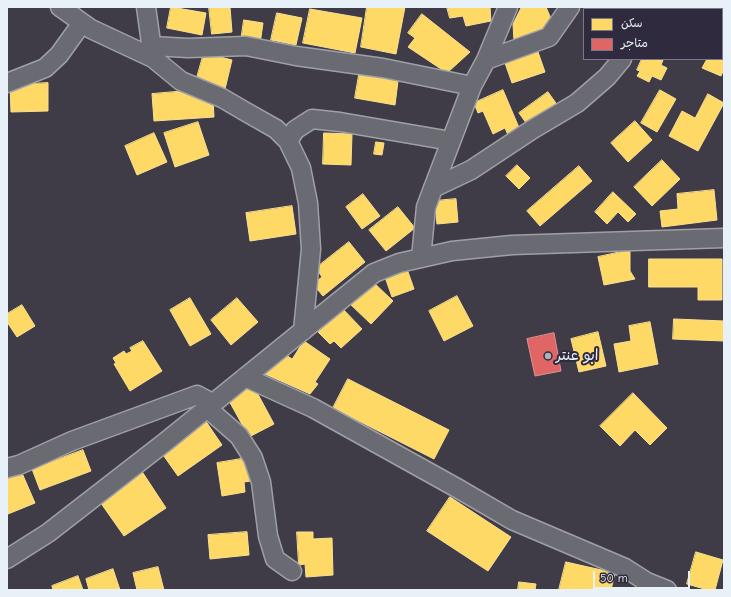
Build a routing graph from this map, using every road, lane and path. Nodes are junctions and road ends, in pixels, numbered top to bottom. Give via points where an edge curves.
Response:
1 (60, 7) edge
2 (146, 7) edge
3 (508, 7) edge
4 (570, 7) edge
5 (82, 23) junction
6 (153, 52) junction
7 (486, 60) junction
8 (621, 60) edge
9 (7, 83) edge
10 (472, 86) junction
11 (288, 141) junction
12 (450, 141) junction
13 (433, 188) junction
14 (724, 238) edge
15 (421, 258) junction
16 (303, 331) junction
17 (245, 378) junction
18 (209, 406) junction
19 (7, 468) edge
20 (7, 559) edge
21 (292, 571) dead end
22 (646, 586) edge
23 (667, 590) edge

1 - 5 street
2 - 6 street
3 - 7 street
4 - 7 street via 550,37
5 - 6 street via 91,29
5 - 9 street via 59,55 46,68
6 - 10 street via 246,46
6 - 11 street via 181,82 222,98 276,130
7 - 10 street
8 - 13 street via 607,77 577,103 471,170
10 - 12 street
11 - 12 street via 295,130 312,119
11 - 16 street via 301,168 308,203 311,249
12 - 13 street
13 - 15 street via 426,207
14 - 15 street via 512,245 452,251
15 - 16 street via 374,273
16 - 17 street
17 - 18 street
17 - 22 street via 313,408 512,520 625,568
18 - 19 street via 197,396 72,441
18 - 20 street via 48,533
18 - 21 street via 239,436 253,458 261,482 268,536 275,559
22 - 23 street

